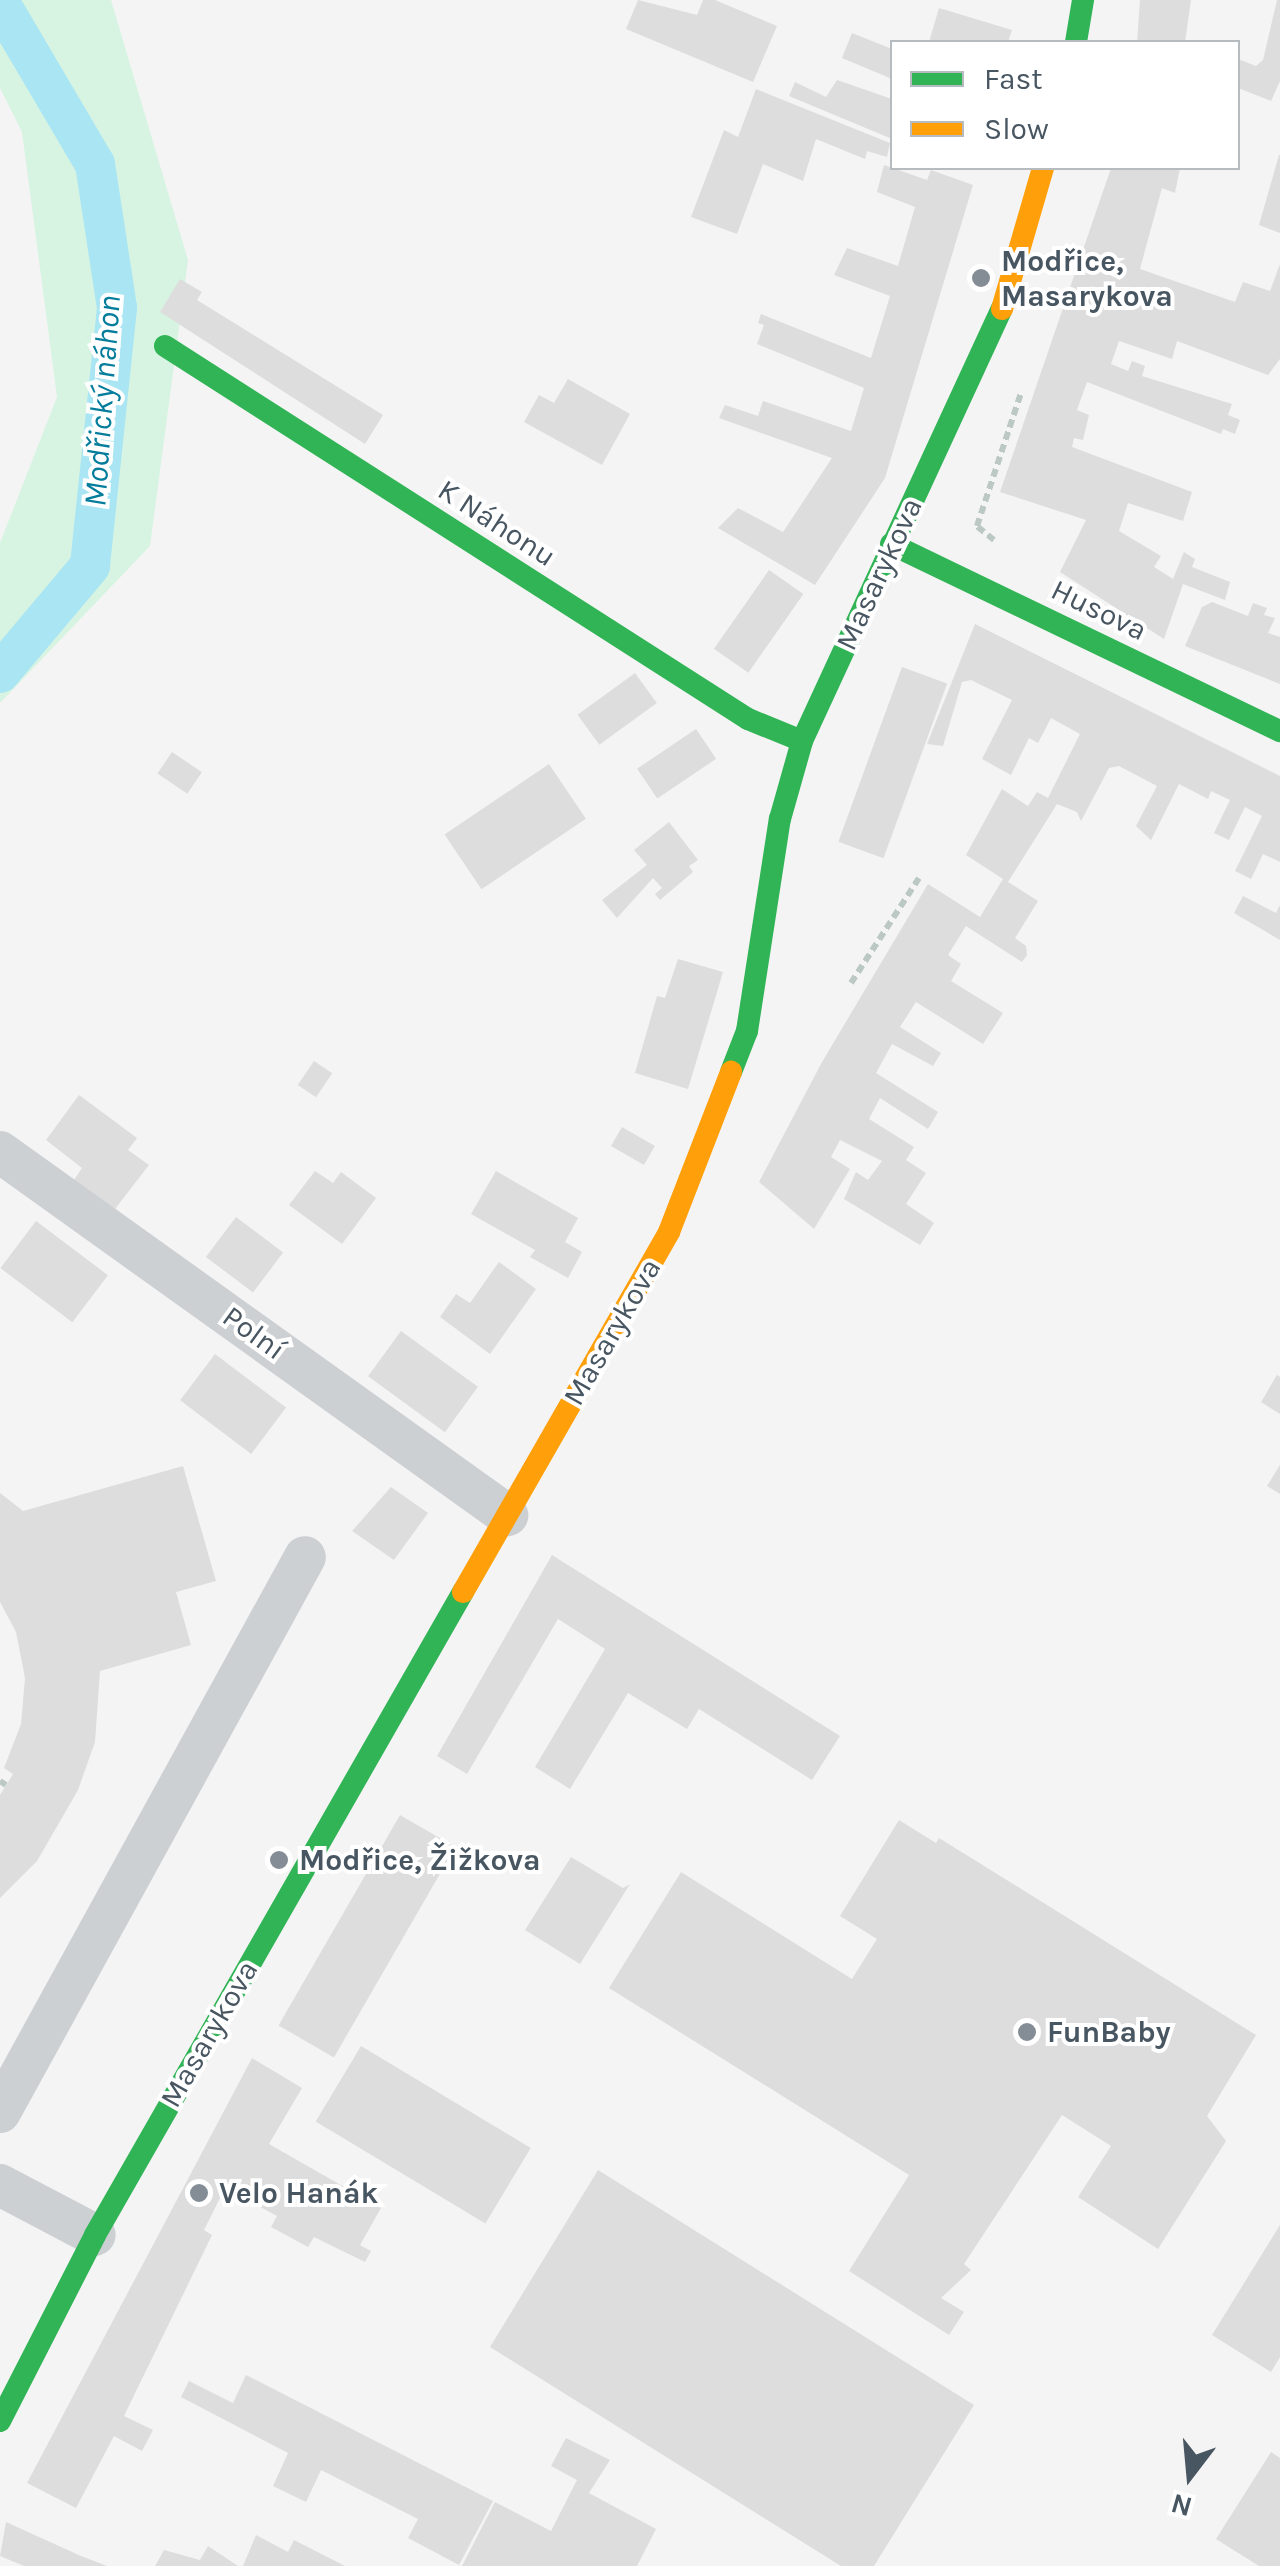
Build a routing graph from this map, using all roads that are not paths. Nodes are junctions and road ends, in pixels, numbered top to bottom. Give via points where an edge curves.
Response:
1 (1083, 0) edge
2 (1076, 40) edge
3 (1043, 170) edge
4 (165, 346) dead end
5 (891, 544) junction
6 (1280, 731) edge
7 (802, 741) junction
8 (0, 1152) edge
9 (507, 1515) junction
10 (305, 1557) dead end
11 (0, 2112) edge
12 (0, 2185) edge
13 (95, 2234) junction
14 (0, 2421) edge

1 - 2 street
3 - 5 street, Masarykova via 1013,280 981,361
4 - 7 street, K Náhonu via 748,719
5 - 6 street, Husova
5 - 7 street, Masarykova
7 - 9 street, Masarykova via 780,819 747,1031 669,1232
8 - 9 street, Polní
9 - 13 street, Masarykova
10 - 11 street
12 - 13 street
13 - 14 street, Masarykova

